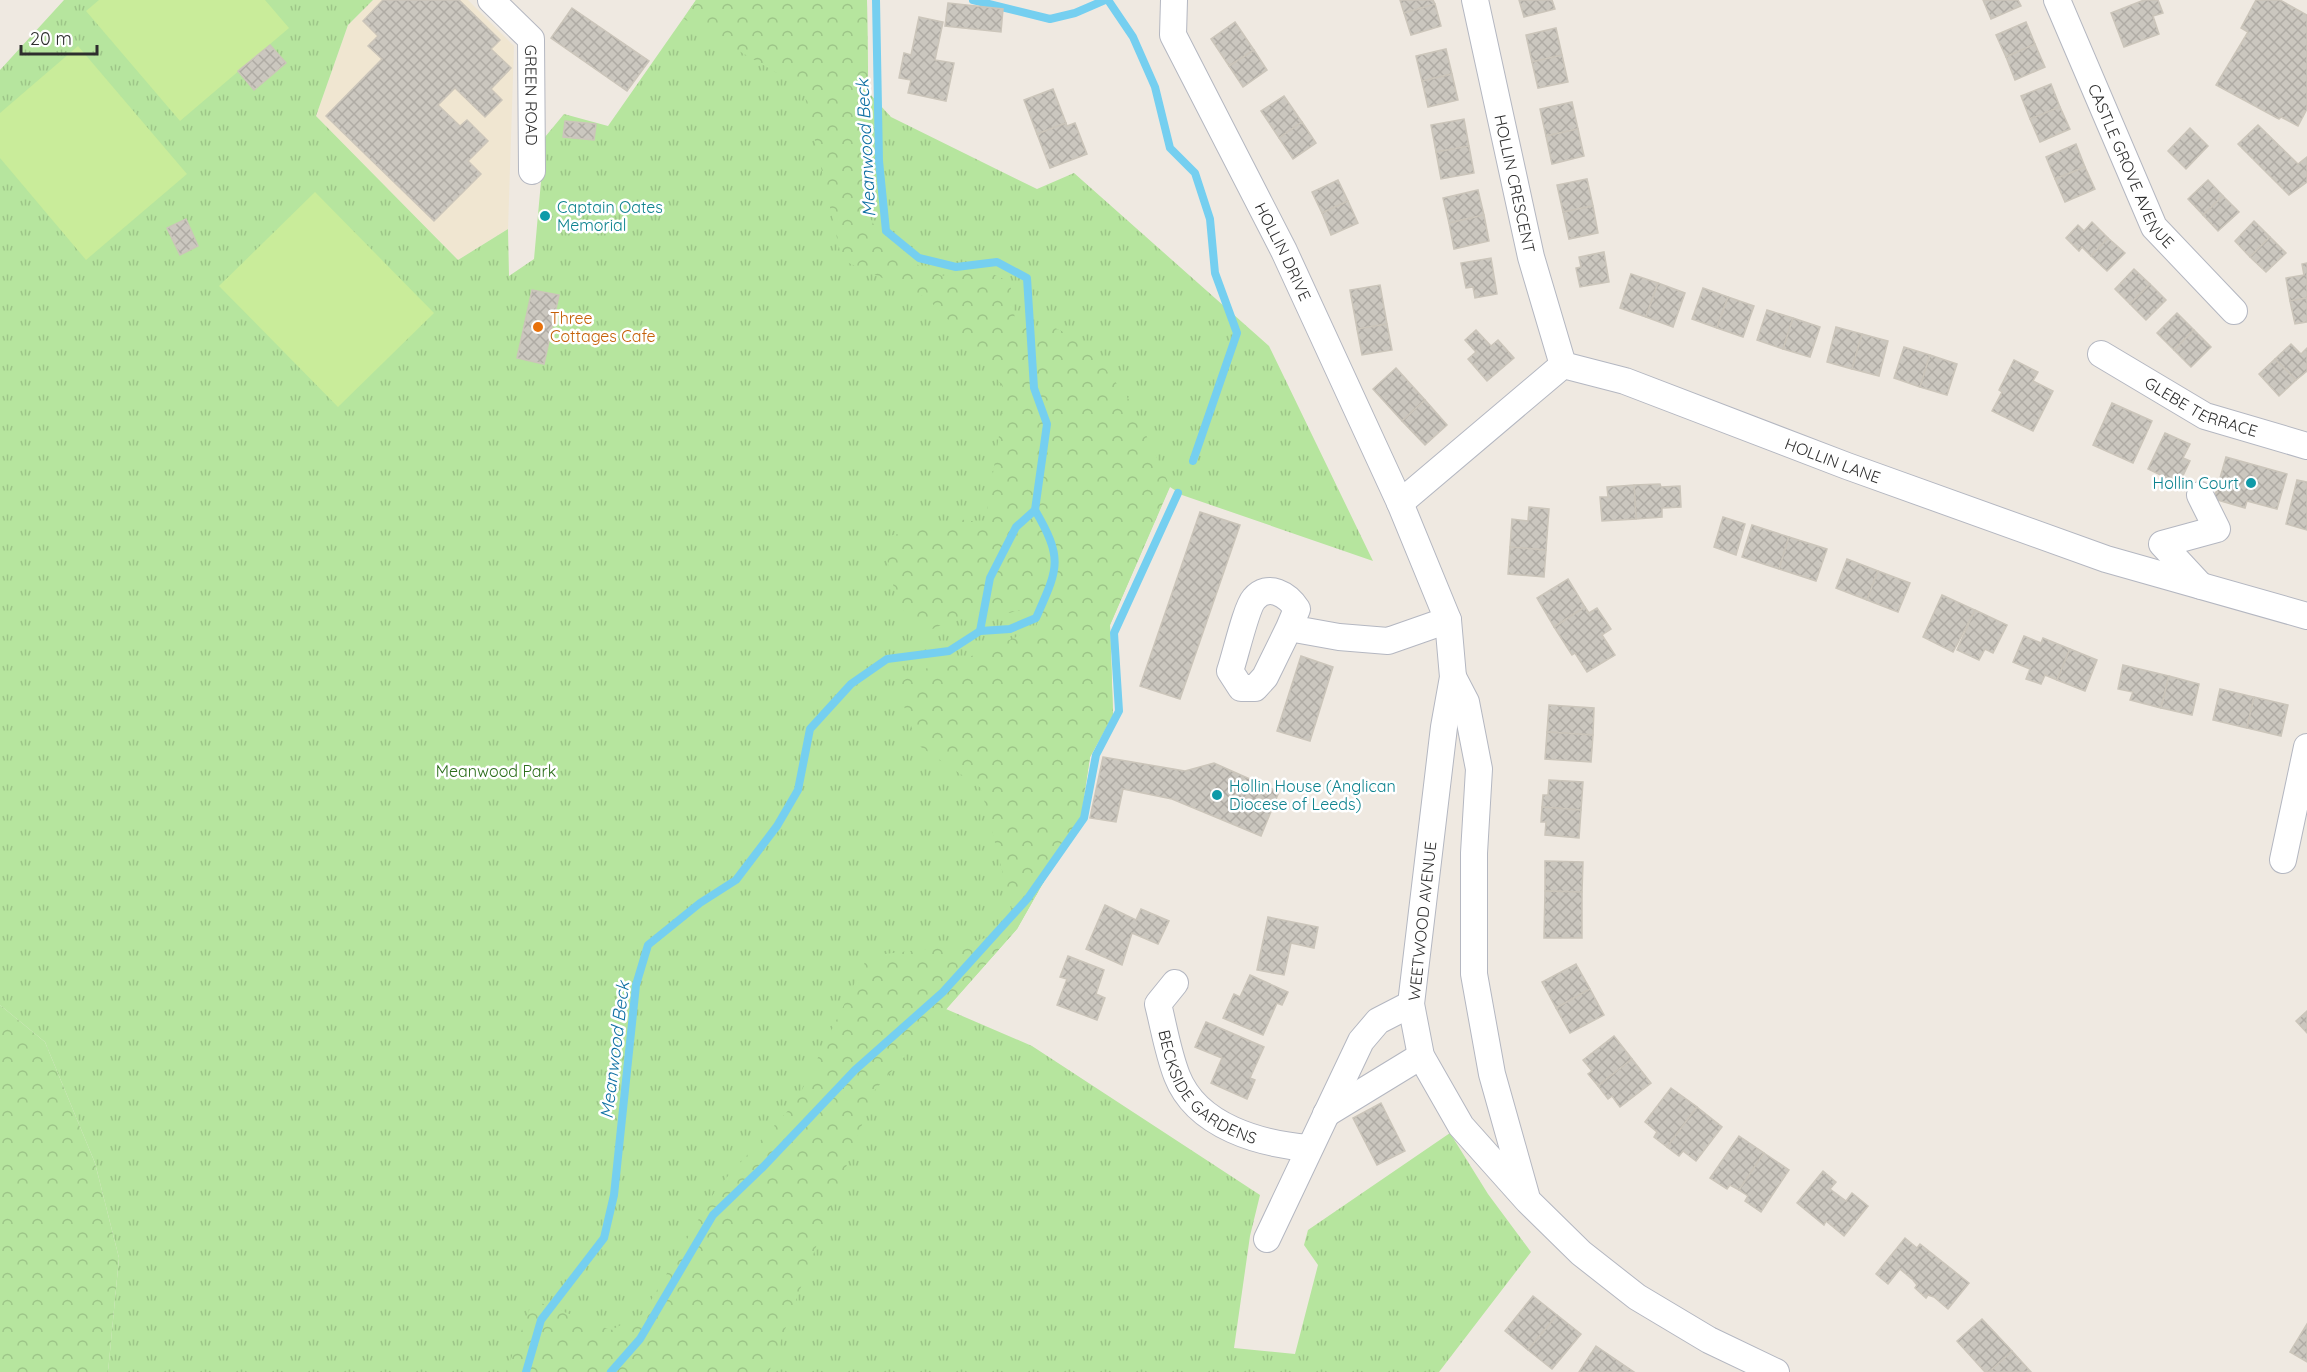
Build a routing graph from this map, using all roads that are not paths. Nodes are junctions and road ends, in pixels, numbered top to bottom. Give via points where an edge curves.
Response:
1 (491, 0) edge
2 (1174, 0) edge
3 (1475, 0) edge
4 (2057, 0) edge
5 (532, 171) dead end
6 (2234, 311) dead end
7 (2101, 354) dead end
8 (1563, 365) junction
9 (2307, 446) edge
10 (2200, 495) dead end
11 (1400, 503) junction
12 (2201, 586) junction
13 (2307, 616) edge
14 (1448, 620) junction
15 (1289, 628) dead end
16 (1453, 677) junction
17 (2307, 747) edge
18 (2283, 860) dead end
19 (1175, 983) dead end
20 (1411, 1004) junction
21 (1421, 1056) junction
22 (1326, 1114) junction
23 (1309, 1148) junction
24 (1528, 1201) junction
25 (1267, 1239) dead end
26 (1776, 1372) edge

1 - 5 street, GREEN ROAD via 531,39
2 - 11 street, HOLLIN DRIVE via 1173,35 1284,251
3 - 8 street, HOLLIN CRESCENT via 1532,257
4 - 6 street, CASTLE GROVE AVENUE via 2154,227
7 - 9 street, GLEBE TERRACE via 2205,416
8 - 11 street
8 - 12 street, HOLLIN LANE via 1625,381 2106,559
10 - 12 street via 2217,529 2162,544
11 - 14 street, WEETWOOD AVENUE
12 - 13 street, HOLLIN LANE
14 - 15 street via 1388,641
14 - 16 street, WEETWOOD AVENUE
16 - 20 street, WEETWOOD AVENUE
16 - 24 street, WEETWOOD AVENUE via 1466,702 1479,769 1474,974 1492,1074
17 - 18 street
19 - 23 street, BECKSIDE GARDENS via 1158,1004 1178,1078 1192,1099 1208,1114 1252,1139
20 - 21 street, WEETWOOD AVENUE
20 - 22 street via 1378,1022 1361,1041
21 - 22 street
21 - 24 street, WEETWOOD AVENUE via 1461,1126
22 - 23 street
23 - 25 street
24 - 26 street, WEETWOOD AVENUE via 1581,1253 1637,1297 1708,1340

